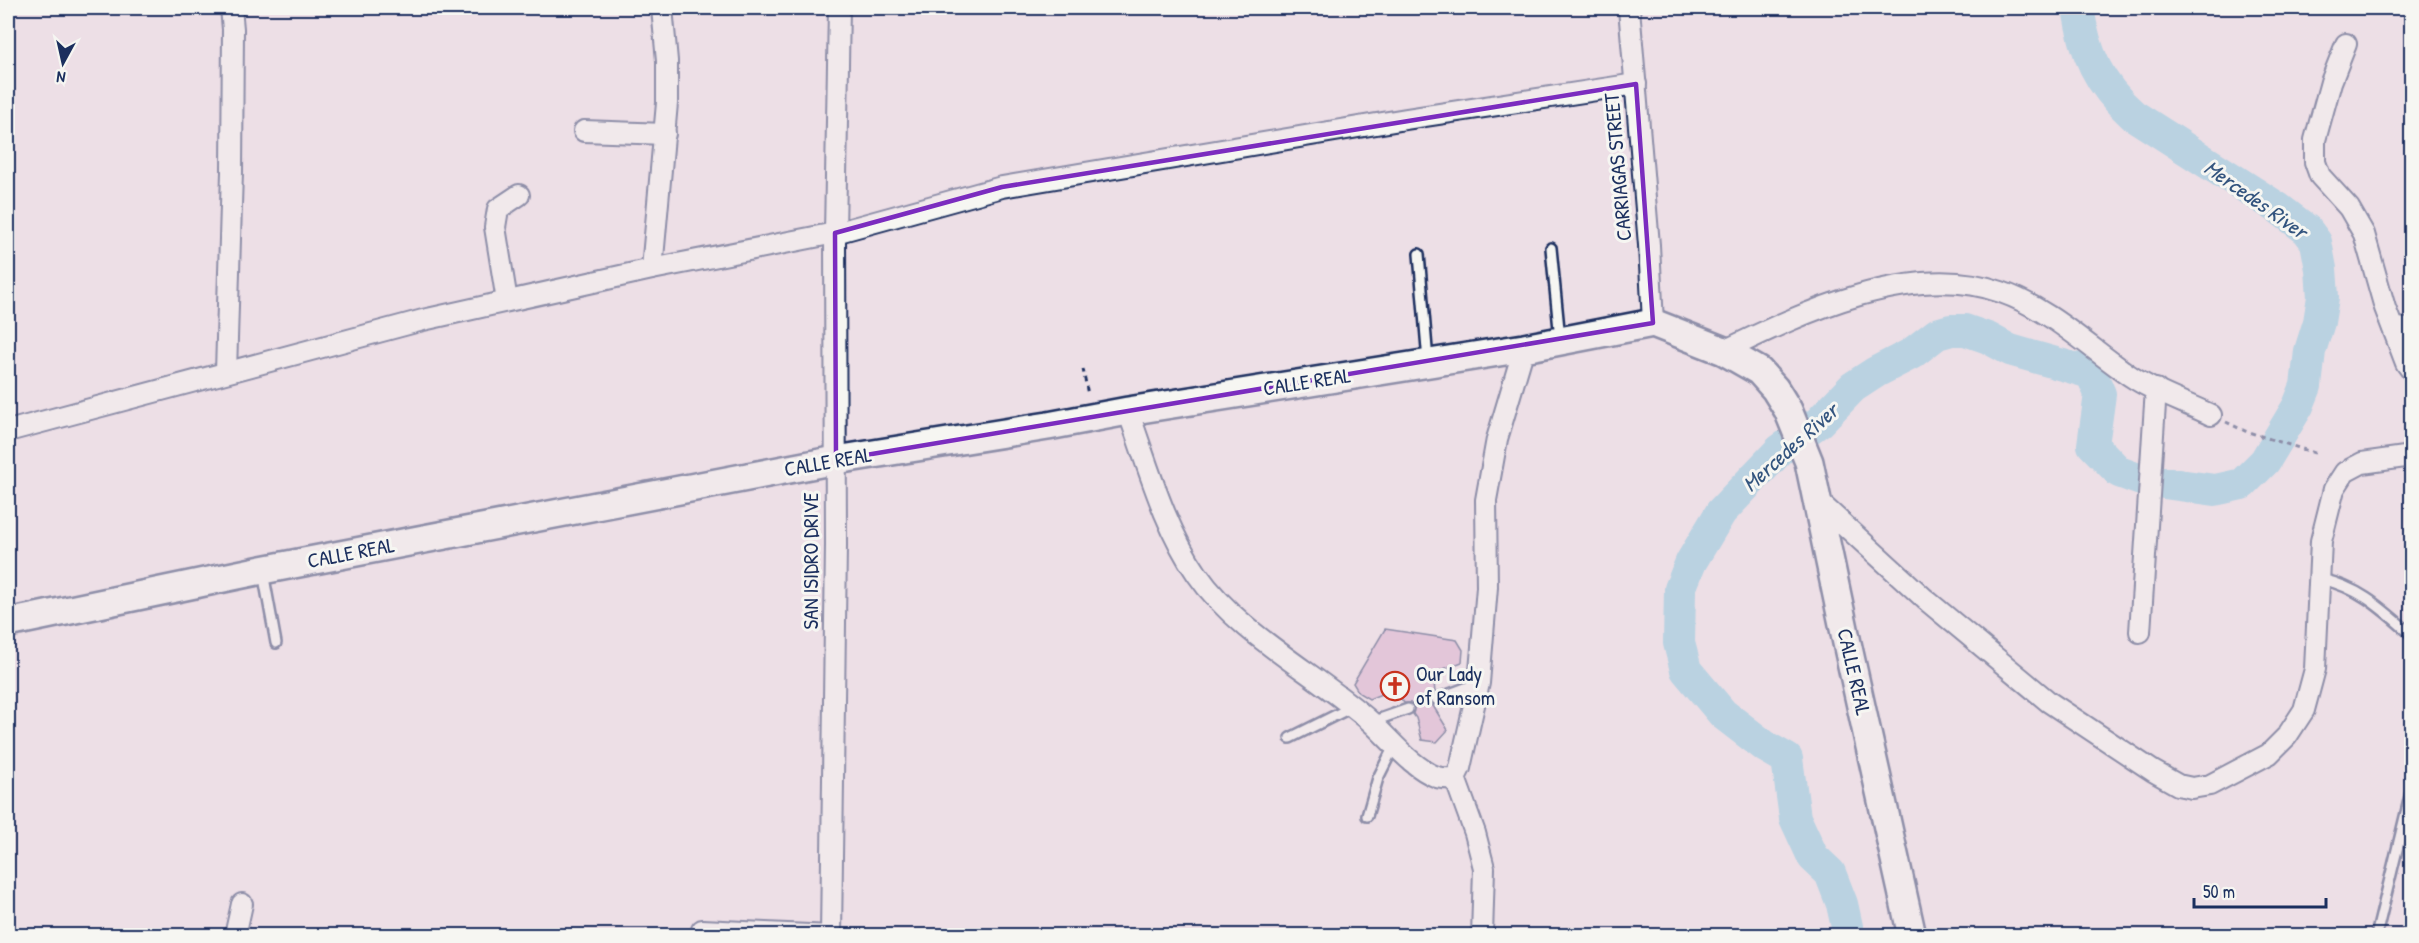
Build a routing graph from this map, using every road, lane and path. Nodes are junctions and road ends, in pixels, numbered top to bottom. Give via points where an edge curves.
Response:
1 (231, 8) edge
2 (662, 8) edge
3 (839, 8) edge
4 (1629, 8) edge
5 (2346, 45) dead end
6 (1636, 84) junction
7 (584, 131) dead end
8 (665, 134) junction
9 (519, 195) dead end
10 (835, 233) junction
11 (1551, 248) dead end
12 (1419, 254) dead end
13 (652, 269) junction
14 (507, 301) junction
15 (1653, 323) junction
16 (2402, 328) edge
17 (1560, 341) junction
18 (1524, 348) junction
19 (1724, 351) junction
20 (1428, 363) junction
21 (1083, 369) dead end
22 (2412, 371) edge
23 (226, 372) junction
24 (2156, 389) junction
25 (1128, 411) junction
26 (2211, 415) dead end
27 (1093, 417) junction
28 (8, 431) edge
29 (2245, 431) dead end
30 (2318, 454) dead end
31 (2412, 456) edge
32 (836, 460) junction
33 (1818, 501) junction
34 (262, 570) junction
35 (2321, 579) junction
36 (8, 624) edge
37 (2140, 632) dead end
38 (2412, 635) edge
39 (276, 643) dead end
40 (1479, 683) junction
41 (1436, 699) dead end
42 (1352, 707) junction
43 (1408, 709) dead end
44 (1371, 722) junction
45 (1290, 738) dead end
46 (1394, 746) junction
47 (1455, 778) junction
48 (2412, 788) edge
49 (1367, 816) dead end
50 (243, 904) dead end
51 (702, 930) dead end
52 (235, 936) edge
53 (831, 936) edge
54 (1482, 936) edge
55 (1912, 936) edge
56 (2376, 936) edge

1 - 23 street via 232,172
2 - 8 street via 667,61
3 - 10 street, SAN ISIDRO DRIVE
4 - 6 street, CARRIAGAS STREET
5 - 16 street via 2315,140 2315,162 2320,176 2349,208 2364,234 2385,308
6 - 10 street via 1383,122 1002,187
6 - 15 street, CARRIAGAS STREET
7 - 8 street
8 - 13 street
9 - 14 street via 498,209 496,218
10 - 13 street
10 - 32 street, SAN ISIDRO DRIVE
11 - 17 lane
12 - 20 lane
13 - 14 street
14 - 23 street
15 - 17 street, CALLE REAL
15 - 19 street, CALLE REAL
16 - 22 street via 2406,363
17 - 18 street, CALLE REAL
18 - 20 street, CALLE REAL
18 - 40 street via 1497,439 1486,500 1487,586
19 - 24 street via 1800,314 1905,284 1976,285 2040,310 2123,372
19 - 33 street, CALLE REAL via 1759,371 1775,389 1809,462
20 - 25 street, CALLE REAL
21 - 27 path
23 - 28 street
24 - 26 street
24 - 37 street
25 - 27 street, CALLE REAL
25 - 42 street via 1160,501 1198,575 1249,628
27 - 32 street, CALLE REAL
29 - 30 path
31 - 35 street via 2362,463 2345,472 2330,500 2321,541
32 - 34 street, CALLE REAL
32 - 53 street, SAN ISIDRO DRIVE
33 - 35 street via 1925,599 2049,702 2153,771 2192,788 2210,785 2269,754 2304,710 2315,669
33 - 55 street, CALLE REAL
34 - 36 street, CALLE REAL
34 - 39 lane
35 - 38 lane via 2356,590
40 - 41 lane
40 - 47 street
42 - 44 street
42 - 45 lane
43 - 44 lane
44 - 46 street
46 - 47 street via 1436,777
46 - 49 lane via 1378,778
47 - 54 street via 1484,868
48 - 56 lane
50 - 52 street
51 - 53 street

